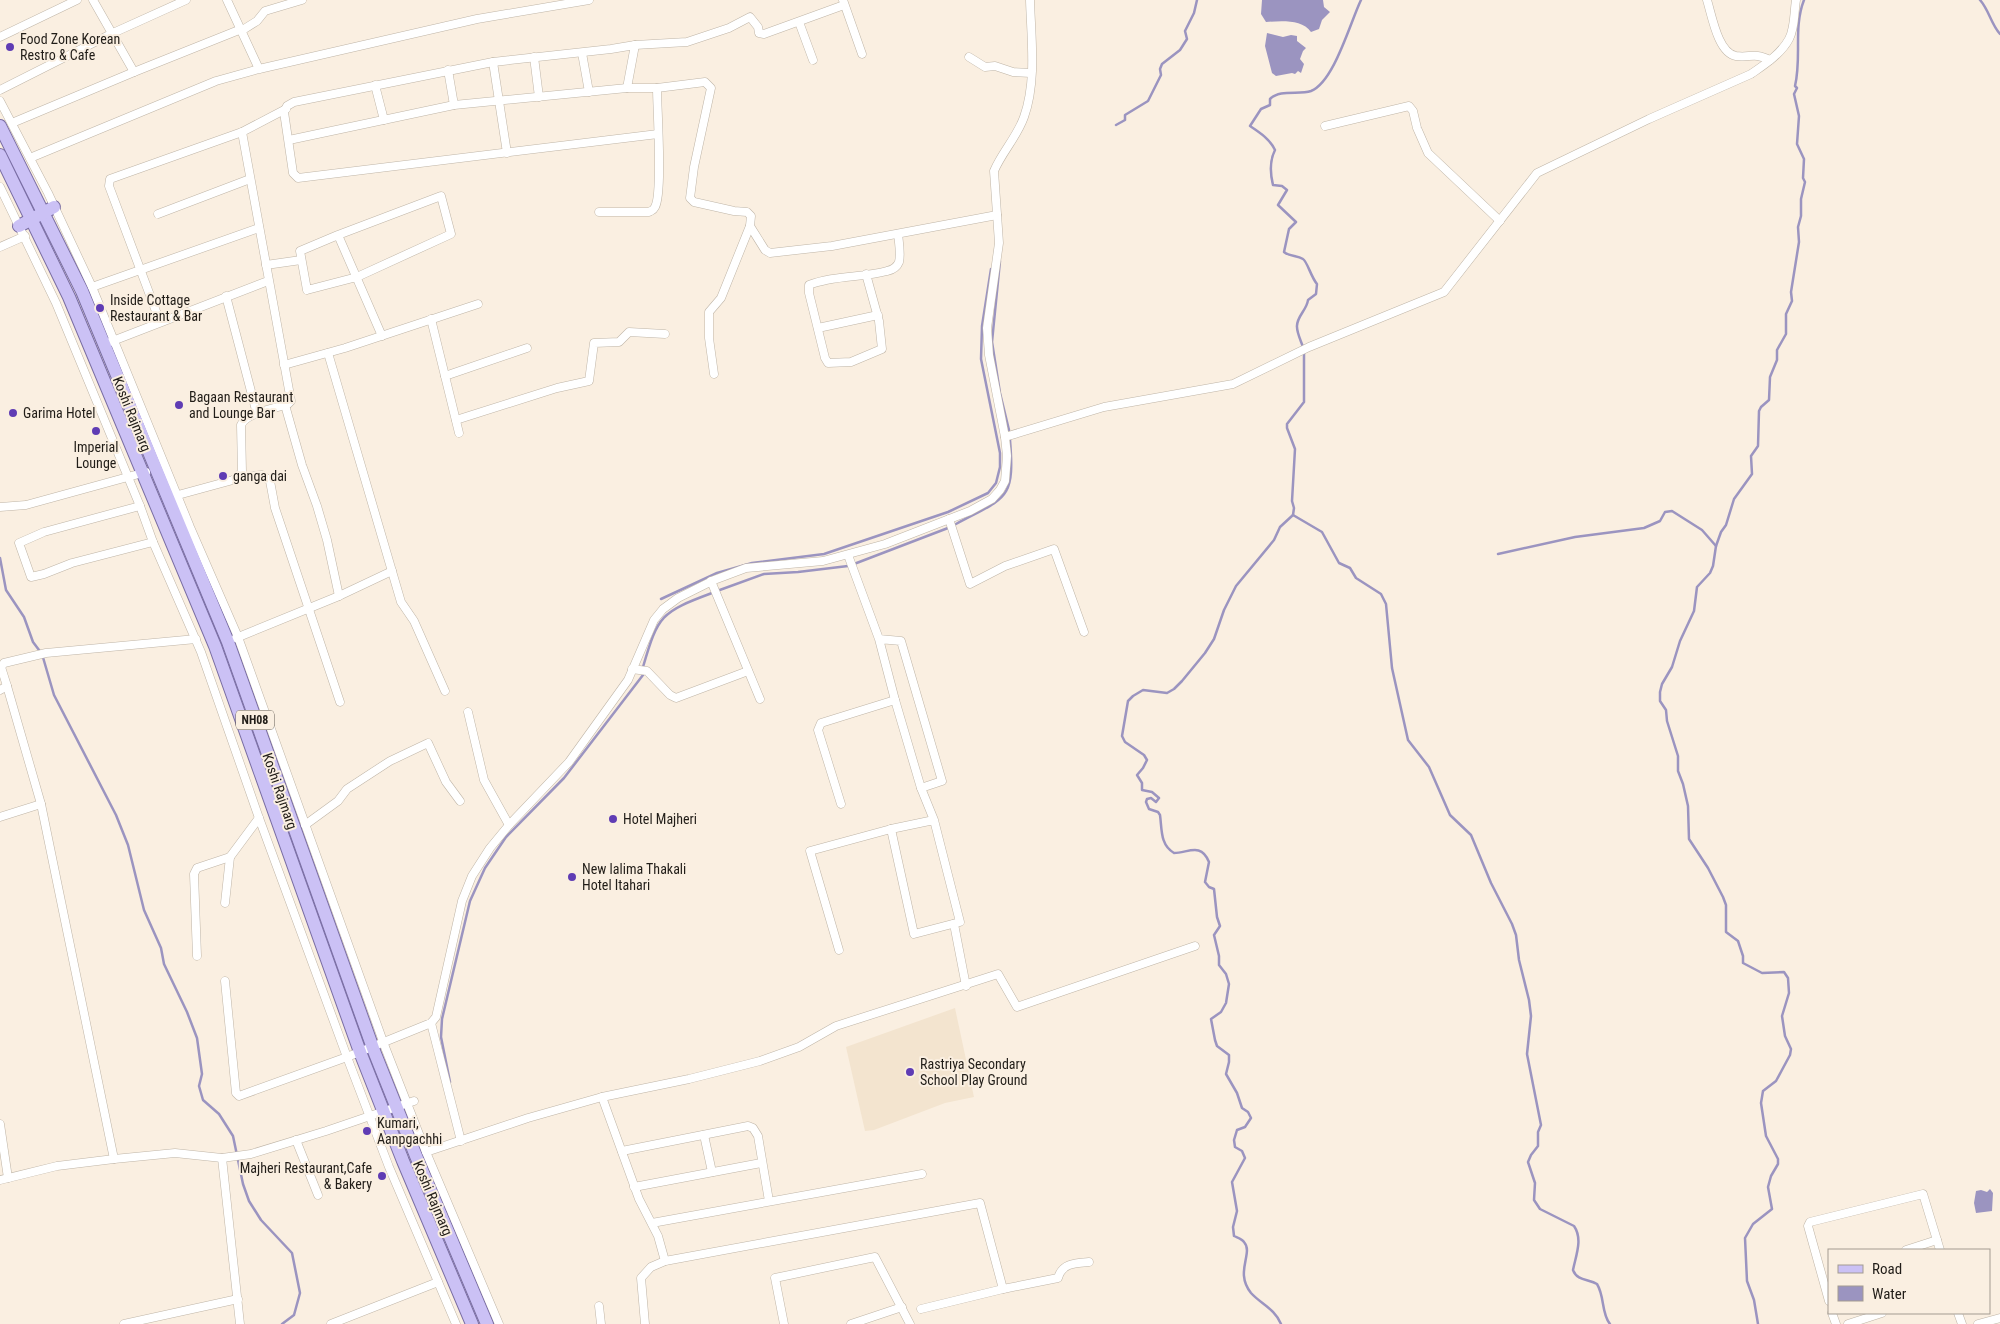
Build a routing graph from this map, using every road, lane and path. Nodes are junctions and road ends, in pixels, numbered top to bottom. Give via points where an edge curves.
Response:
1 (77, 0) edge
2 (94, 0) edge
3 (186, 0) edge
4 (226, 0) edge
5 (302, 0) edge
6 (589, 0) edge
7 (1030, 0) edge
8 (1706, 0) edge
9 (1796, 0) edge
10 (843, 3) edge
11 (799, 22) junction
12 (240, 30) junction
13 (113, 33) junction
14 (0, 37) edge
15 (635, 45) junction
16 (582, 52) junction
17 (862, 54) dead end
18 (534, 57) junction
19 (969, 58) dead end
20 (813, 60) dead end
21 (1770, 60) junction
22 (493, 62) junction
23 (259, 69) junction
24 (448, 70) junction
25 (134, 72) junction
26 (1031, 73) junction
27 (375, 84) junction
28 (627, 88) junction
29 (657, 88) junction
30 (0, 90) edge
31 (589, 92) junction
32 (539, 97) junction
33 (0, 100) edge
34 (500, 100) junction
35 (454, 104) junction
36 (286, 109) junction
37 (384, 120) junction
38 (6, 124) edge
39 (1325, 126) dead end
40 (242, 132) junction
41 (658, 134) junction
42 (289, 140) junction
43 (508, 152) junction
44 (0, 155) edge
45 (30, 158) junction
46 (250, 179) junction
47 (0, 187) edge
48 (49, 210) junction
49 (599, 212) dead end
50 (158, 214) dead end
51 (997, 215) junction
52 (32, 219) junction
53 (1500, 221) junction
54 (750, 226) junction
55 (259, 228) junction
56 (22, 231) junction
57 (898, 234) junction
58 (338, 235) junction
59 (0, 247) edge
60 (301, 260) junction
61 (266, 265) junction
62 (140, 270) junction
63 (866, 274) junction
64 (357, 277) junction
65 (268, 281) junction
66 (92, 287) junction
67 (226, 296) junction
68 (478, 304) dead end
69 (878, 315) junction
70 (432, 319) junction
71 (160, 322) junction
72 (818, 328) junction
73 (665, 334) dead end
74 (382, 336) junction
75 (109, 343) junction
76 (528, 348) dead end
77 (328, 353) junction
78 (284, 364) junction
79 (714, 374) dead end
80 (445, 376) junction
81 (285, 405) junction
82 (257, 414) junction
83 (456, 420) junction
84 (459, 433) dead end
85 (1006, 437) junction
86 (160, 466) junction
87 (142, 473) junction
88 (238, 477) junction
89 (128, 478) junction
90 (178, 494) junction
91 (140, 506) junction
92 (0, 507) edge
93 (949, 519) junction
94 (153, 542) junction
95 (848, 555) junction
96 (392, 571) junction
97 (711, 581) junction
98 (338, 596) junction
99 (309, 608) junction
100 (1084, 632) dead end
101 (196, 639) junction
102 (233, 639) junction
103 (879, 639) junction
104 (215, 646) junction
105 (202, 652) junction
106 (1, 662) edge
107 (632, 669) junction
108 (748, 671) junction
109 (3, 688) edge
110 (445, 691) dead end
111 (760, 699) dead end
112 (895, 700) junction
113 (340, 702) dead end
114 (468, 712) dead end
115 (921, 788) junction
116 (460, 801) dead end
117 (42, 804) junction
118 (841, 804) dead end
119 (0, 818) edge
120 (259, 818) junction
121 (934, 820) junction
122 (305, 825) junction
123 (509, 825) junction
124 (891, 829) junction
125 (230, 857) junction
126 (225, 903) dead end
127 (954, 924) junction
128 (1195, 946) dead end
129 (839, 950) dead end
130 (197, 956) dead end
131 (225, 981) dead end
132 (966, 986) junction
133 (431, 1023) junction
134 (378, 1044) junction
135 (360, 1052) junction
136 (347, 1057) junction
137 (602, 1097) junction
138 (406, 1103) junction
139 (384, 1111) junction
140 (370, 1116) junction
141 (0, 1124) edge
142 (704, 1135) junction
143 (296, 1140) junction
144 (460, 1141) junction
145 (622, 1151) junction
146 (426, 1152) junction
147 (222, 1158) junction
148 (114, 1159) junction
149 (761, 1163) junction
150 (712, 1172) junction
151 (922, 1174) dead end
152 (4, 1179) edge
153 (634, 1187) junction
154 (318, 1195) dead end
155 (769, 1202) junction
156 (652, 1223) junction
157 (1937, 1240) junction
158 (1909, 1249) edge
159 (1940, 1249) edge
160 (665, 1261) junction
161 (1090, 1262) dead end
162 (1826, 1278) edge
163 (438, 1282) junction
164 (1003, 1290) junction
165 (1828, 1293) edge
166 (238, 1299) junction
167 (599, 1306) dead end
168 (902, 1308) junction
169 (921, 1309) dead end
170 (1879, 1314) edge
171 (2000, 1318) edge
172 (335, 1323) edge
173 (124, 1324) edge
174 (240, 1324) edge
175 (456, 1324) edge
176 (472, 1324) edge
177 (487, 1324) edge
178 (499, 1324) edge
179 (601, 1324) edge
180 (645, 1324) edge
181 (784, 1324) edge
182 (851, 1324) edge
183 (910, 1324) edge
184 (1848, 1324) edge
185 (1978, 1324) edge

1 - 14 street
2 - 13 street
3 - 13 street
4 - 12 street
5 - 12 street via 265,10 257,21
6 - 23 street via 477,18
7 - 26 street
8 - 21 street via 1722,48 1738,57 1760,55
9 - 21 street via 1789,39
10 - 11 street
10 - 17 street
11 - 15 street via 764,34 759,33 750,18 687,42
11 - 20 street
12 - 23 street
12 - 25 street
13 - 25 street
13 - 30 street
15 - 16 street
15 - 28 street
16 - 18 street
16 - 31 street
18 - 22 street
18 - 32 street
19 - 26 street via 985,67
21 - 53 street via 1751,74 1538,173
22 - 24 street
22 - 34 street
23 - 45 street via 216,81
24 - 27 street
24 - 35 street
25 - 38 street
26 - 51 street via 1025,115 994,171
27 - 36 street via 294,102
27 - 37 street
28 - 29 street
28 - 31 street
29 - 41 street
29 - 54 street via 705,82 710,85 689,195 694,202 747,212 751,216
31 - 32 street
32 - 34 street
33 - 38 street
34 - 35 street
34 - 43 street
35 - 37 street
36 - 40 street
36 - 42 street
37 - 42 street
38 - 45 street
38 - 48 main road, Koshi Rajmarg / NH08
39 - 53 street via 1409,106 1428,153
40 - 46 street
40 - 62 street via 110,179 109,186
41 - 43 street
41 - 49 street via 659,184 653,210
42 - 43 street via 293,173 298,178
44 - 52 main road, Koshi Rajmarg / NH08
45 - 48 street
46 - 50 street
46 - 55 street
47 - 56 street
48 - 52 main road
48 - 66 street
48 - 75 main road, Koshi Rajmarg / NH08 via 82,291
51 - 57 street
51 - 85 street via 999,243 987,328 989,355
52 - 56 main road
52 - 87 main road, Koshi Rajmarg / NH08 via 69,297
53 - 85 street via 1444,292 1305,349 1233,384 1104,407
54 - 57 street via 770,253
54 - 79 street via 721,298 709,312
55 - 61 street
55 - 62 street
56 - 59 street
56 - 89 street via 56,303
57 - 63 street via 899,262 895,268
58 - 60 street via 300,251
58 - 64 street
58 - 64 street via 441,196 451,234
60 - 61 street
60 - 64 street via 306,290
61 - 65 street
62 - 66 street
62 - 71 street
63 - 69 street
63 - 72 street via 809,285
64 - 74 street
65 - 67 street
65 - 78 street
66 - 75 street
67 - 71 street
67 - 82 street
68 - 70 street
69 - 72 street
69 - 72 street via 882,349 851,362 828,363
70 - 74 street
70 - 80 street
71 - 75 street
73 - 83 street via 629,332 619,342 594,343 589,381
74 - 77 street
75 - 86 main road, Koshi Rajmarg / NH08
76 - 80 street
77 - 78 street
77 - 96 street
78 - 81 street via 291,399
80 - 83 street
81 - 82 street
81 - 98 street via 327,540
82 - 88 street via 244,419 240,425 242,472
83 - 84 street
85 - 93 street via 1005,481 1000,490 981,506
86 - 87 street
86 - 90 street
86 - 102 main road, Koshi Rajmarg / NH08
87 - 89 street
87 - 104 main road, Koshi Rajmarg / NH08
88 - 90 street
88 - 99 street via 262,475 270,481 275,508
89 - 91 street
89 - 92 street via 26,505
90 - 102 street
91 - 94 street
91 - 94 street via 44,532 19,543 31,577
93 - 95 street
93 - 100 street via 970,584 1005,566 1054,549
94 - 101 street
95 - 97 street via 804,564 746,568
95 - 103 street
96 - 98 street
96 - 110 street via 403,606 414,621
97 - 107 street via 663,609 654,620
97 - 108 street
98 - 99 street
99 - 102 street
99 - 113 street
101 - 105 street
101 - 106 street via 46,653
102 - 104 street
102 - 122 street
102 - 134 main road, Koshi Rajmarg / NH08
103 - 112 street
103 - 115 street via 901,641 942,781
104 - 105 street
104 - 135 main road, Koshi Rajmarg / NH08
105 - 120 street
106 - 109 street
107 - 108 street via 648,672 676,698
107 - 123 street via 628,680 568,762
108 - 111 street
109 - 117 street
112 - 115 street
112 - 118 street via 820,723 818,730
114 - 123 street via 484,780
115 - 121 street
116 - 122 street via 446,782 428,743 390,761 347,789 338,801
117 - 119 street
117 - 148 street
120 - 125 street
120 - 136 street
121 - 124 street
121 - 127 street via 960,922
122 - 134 street
123 - 133 street via 472,876 462,901 436,1017
124 - 127 street via 914,934
124 - 129 street via 810,851
125 - 126 street
125 - 130 street via 197,868 194,874
127 - 132 street
128 - 132 street via 1017,1007 998,974
131 - 136 street via 236,1093 239,1096
132 - 137 street via 836,1026 798,1047 760,1061
133 - 134 street
133 - 144 street
134 - 135 street
134 - 138 main road, Koshi Rajmarg / NH08
135 - 136 street
135 - 139 main road, Koshi Rajmarg / NH08
136 - 140 street
137 - 144 street
137 - 145 street
138 - 139 street
138 - 146 street
138 - 177 main road, Koshi Rajmarg / NH08
139 - 140 street
139 - 176 main road, Koshi Rajmarg / NH08
140 - 143 street
140 - 163 street
141 - 152 street
142 - 145 street
142 - 149 street via 748,1126 753,1128 758,1136
142 - 150 street
143 - 147 street
143 - 154 street
144 - 146 street
145 - 153 street
146 - 178 street
147 - 148 street via 176,1153
147 - 166 street
148 - 152 street via 57,1166
149 - 150 street
149 - 155 street
150 - 153 street
151 - 155 street
153 - 156 street
155 - 156 street
156 - 160 street
157 - 158 street
157 - 159 street
157 - 162 street via 1924,1194 1810,1222 1808,1226
160 - 164 street via 980,1203
160 - 180 street via 651,1267 642,1278
161 - 164 street via 1066,1266 1058,1278
162 - 165 street
163 - 172 street
163 - 175 street
164 - 169 street
166 - 173 street
166 - 174 street
167 - 179 street
168 - 181 street via 875,1257 775,1278
168 - 182 street
168 - 183 street
170 - 184 street
171 - 185 street

